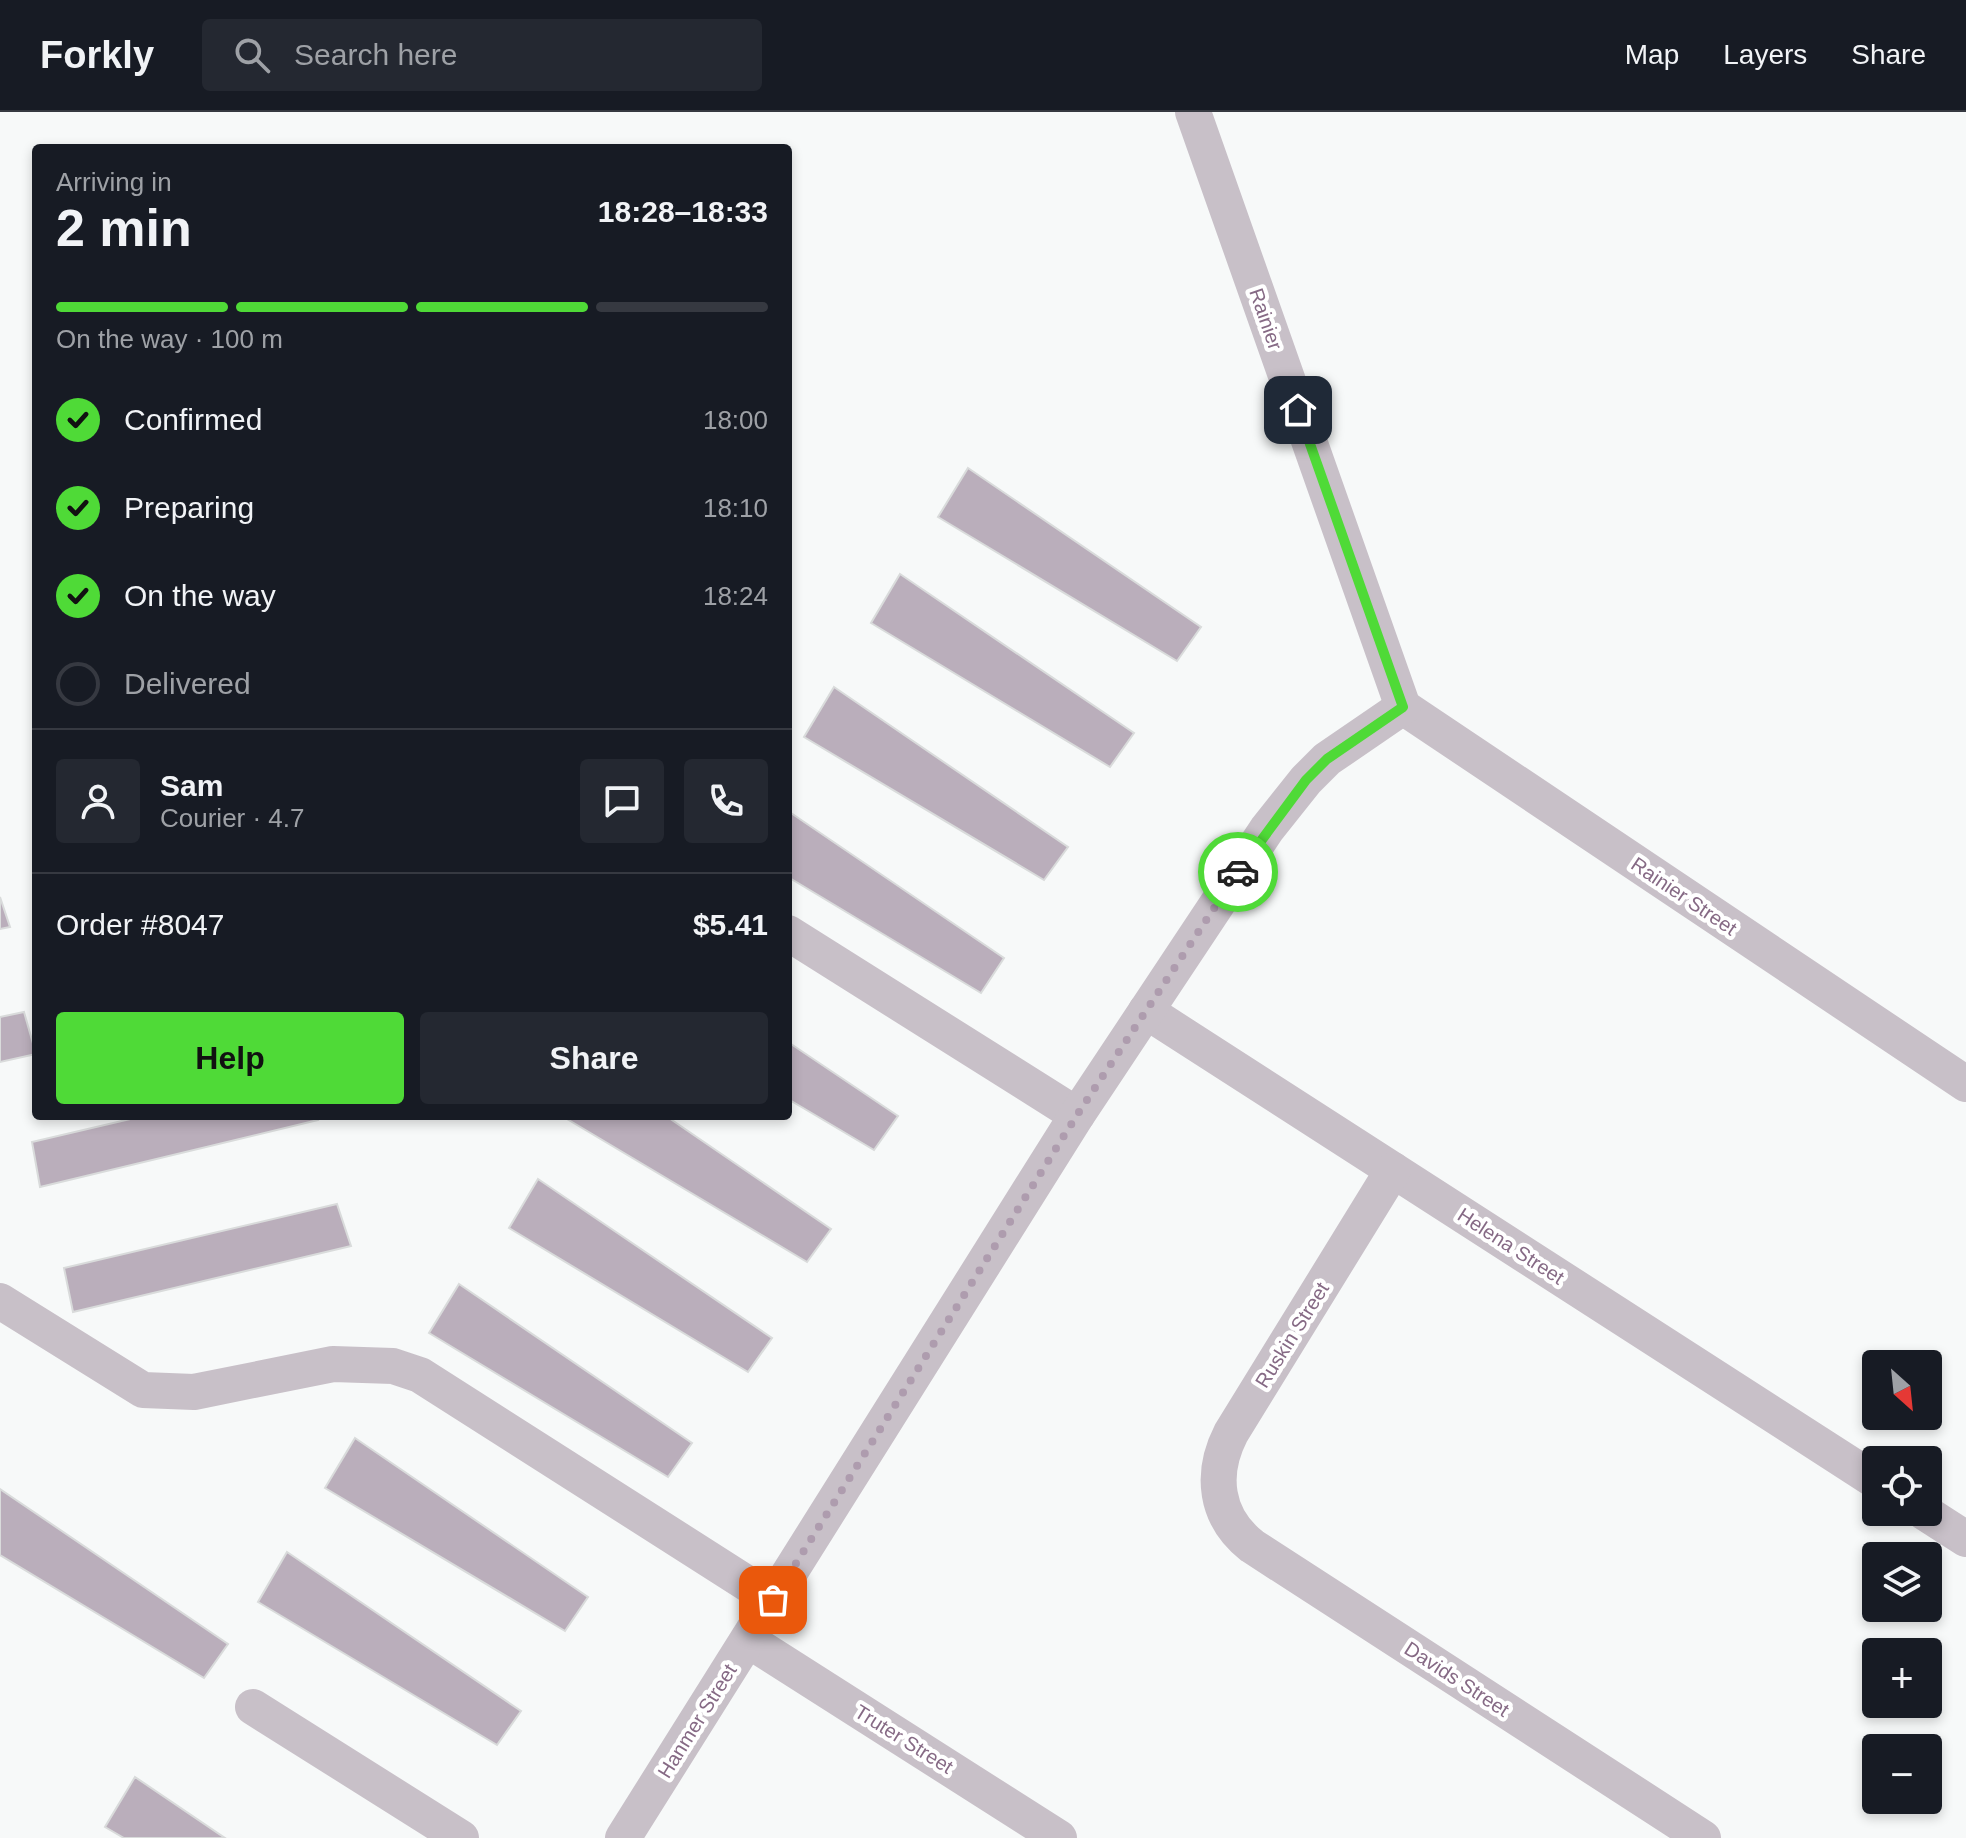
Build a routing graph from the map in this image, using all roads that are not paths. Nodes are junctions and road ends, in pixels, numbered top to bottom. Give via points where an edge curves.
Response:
1 (1193, 112) edge
2 (1403, 707) junction
3 (792, 936) edge
4 (1146, 1011) junction
5 (1966, 1084) edge
6 (1077, 1115) junction
7 (1393, 1170) junction
8 (0, 1301) edge
9 (1862, 1472) edge
10 (1222, 1508) joint
11 (1942, 1524) edge
12 (1966, 1539) edge
13 (773, 1600) junction
14 (748, 1640) junction
15 (253, 1707) dead end
16 (461, 1838) edge
17 (623, 1838) edge
18 (1059, 1838) edge
19 (1703, 1838) edge

1 - 2 street, Rainier
2 - 4 street, Hanmer Street via 1327,759 1287,801
2 - 5 street, Rainier Street
3 - 6 street
4 - 6 street, Hanmer Street
4 - 7 street, Helena Street
6 - 13 street, Hanmer Street
7 - 9 street, Helena Street
7 - 10 street, Ruskin Street via 1231,1433 1218,1470
8 - 13 street via 143,1390 194,1392 333,1364 393,1366 420,1375
10 - 19 street, Davids Street via 1237,1535 1252,1546
11 - 12 street
13 - 14 street, Hanmer Street
14 - 17 street, Hanmer Street
14 - 18 street, Truter Street
15 - 16 street

